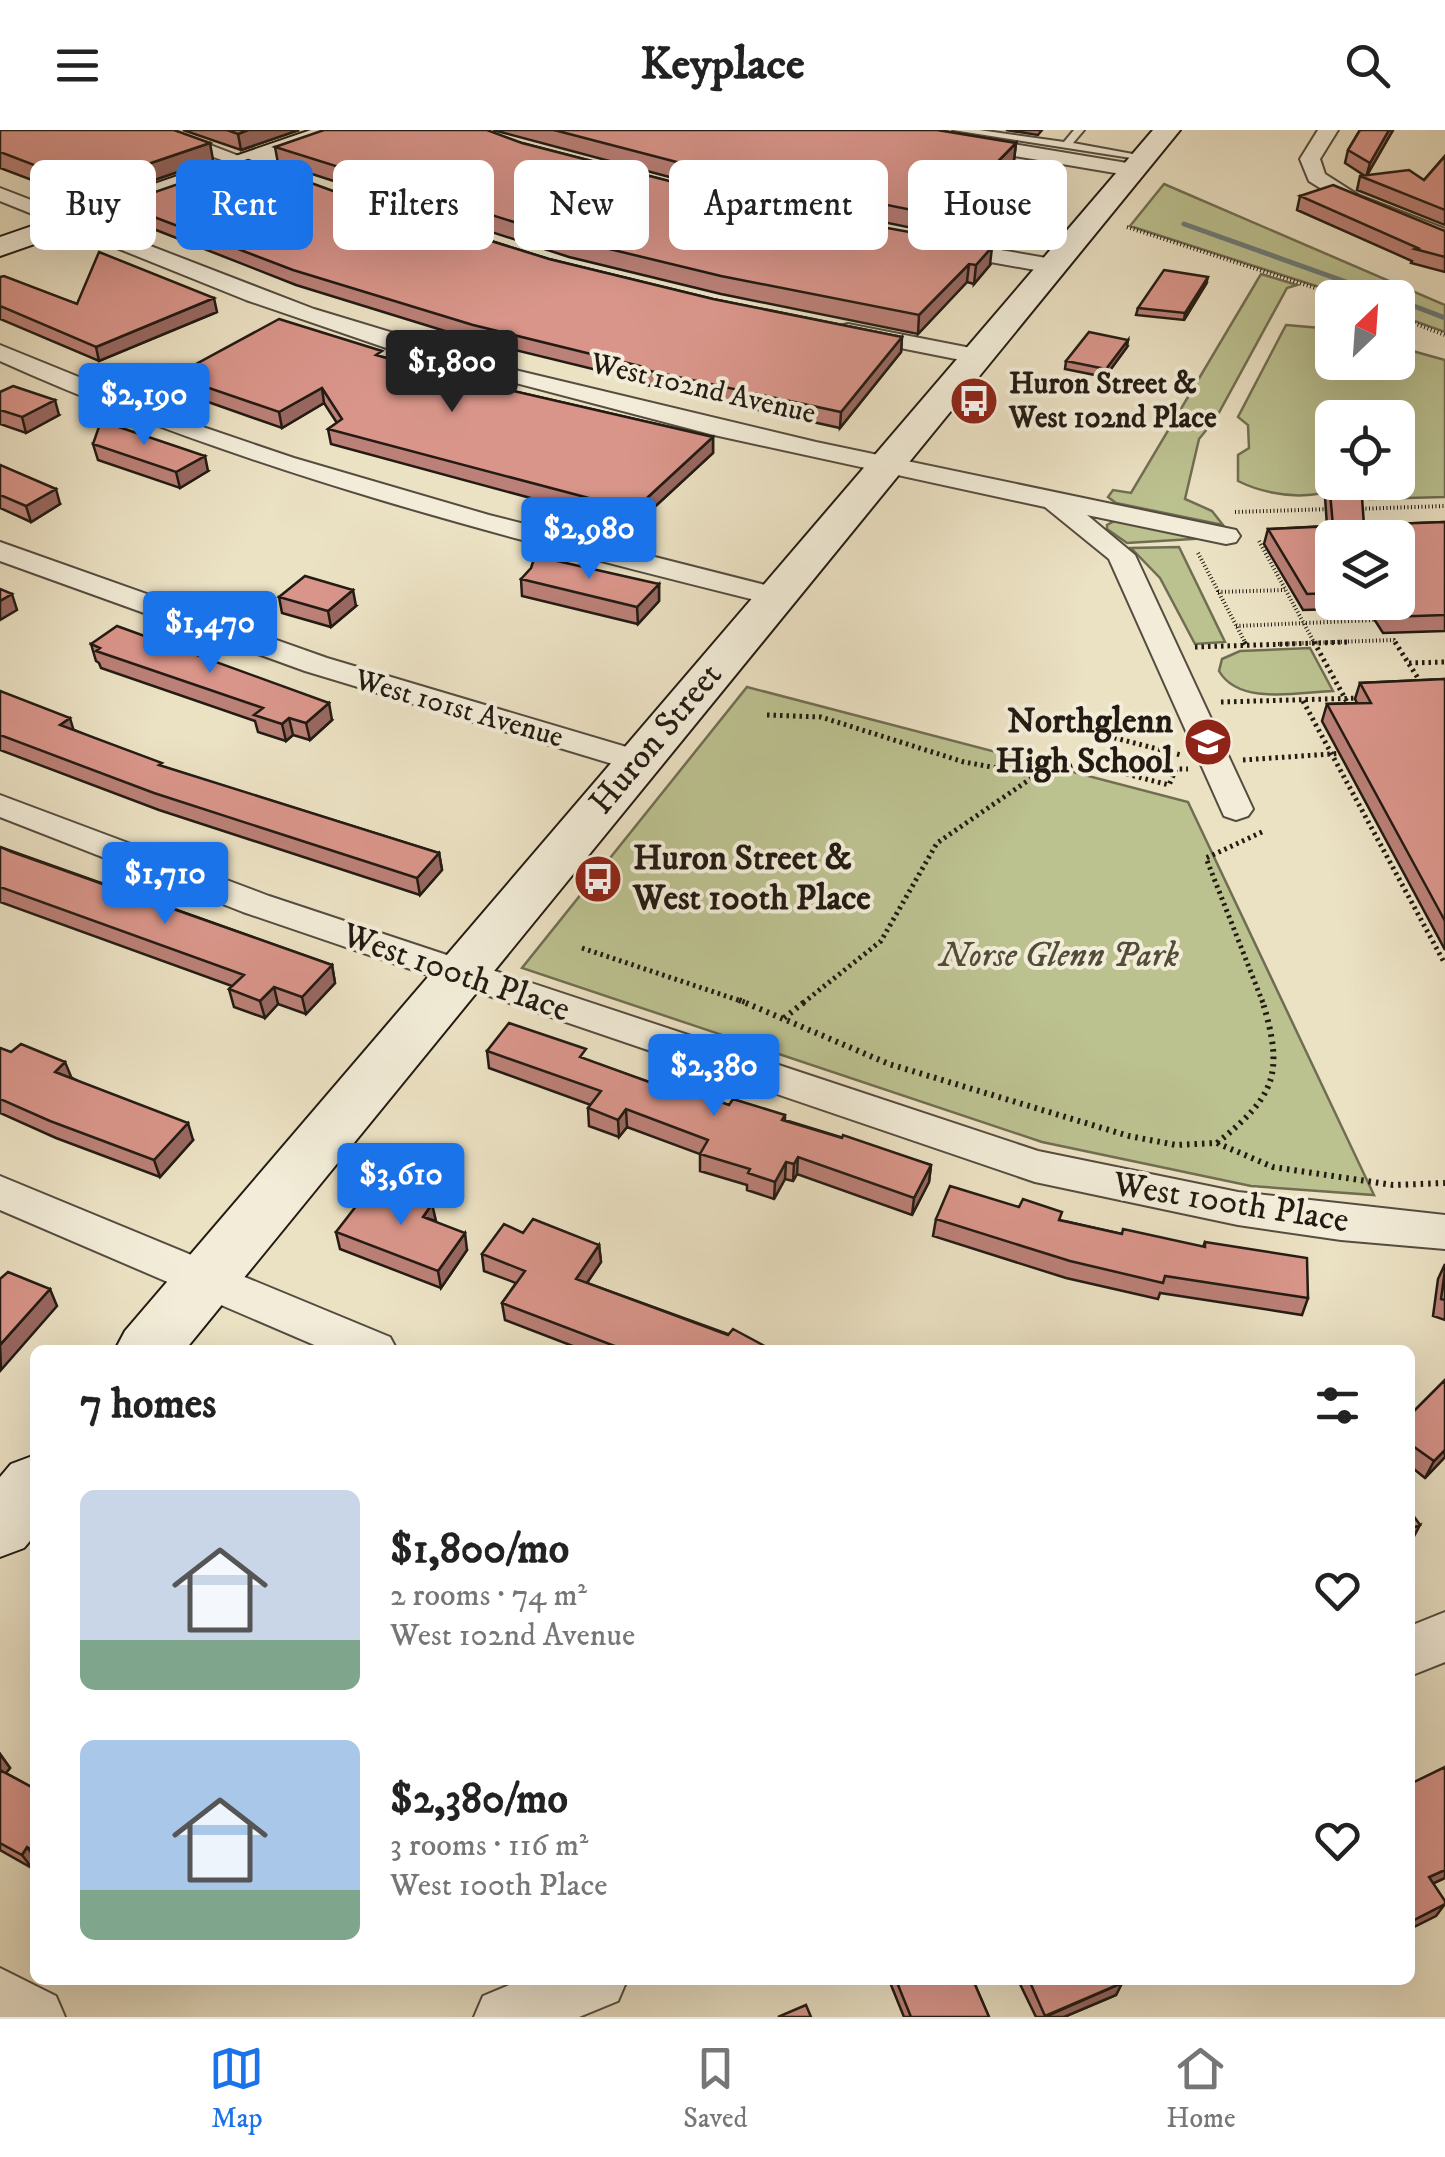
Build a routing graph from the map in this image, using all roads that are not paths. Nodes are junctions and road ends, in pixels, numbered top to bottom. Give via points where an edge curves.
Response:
1 (153, 130) edge
2 (337, 130) edge
3 (895, 130) edge
4 (958, 130) edge
5 (1079, 130) edge
6 (1168, 130) edge
7 (1328, 130) edge
8 (1066, 145) junction
9 (237, 160) edge
10 (249, 160) edge
11 (1139, 164) junction
12 (0, 194) edge
13 (30, 207) edge
14 (30, 237) edge
15 (1445, 237) edge
16 (0, 247) edge
17 (136, 250) edge
18 (961, 250) edge
19 (1052, 266) junction
20 (823, 326) edge
21 (0, 352) edge
22 (976, 356) junction
23 (885, 464) junction
24 (1048, 498) junction
25 (1230, 524) road end
26 (0, 551) edge
27 (776, 596) junction
28 (638, 761) junction
29 (0, 805) edge
30 (1236, 809) dead end
31 (460, 975) junction
32 (0, 1192) edge
33 (1445, 1232) edge
34 (205, 1280) junction
35 (151, 1345) edge
36 (362, 1345) edge
37 (30, 1490) edge
38 (0, 1526) edge
39 (1445, 1636) edge
40 (1415, 1649) edge
41 (584, 1985) edge
42 (0, 1998) edge
43 (35, 2017) edge
44 (504, 2017) edge

1 - 9 street
2 - 10 main road
3 - 11 street
4 - 8 lane
5 - 8 lane
6 - 11 main road, Huron Street
7 - 15 street via 1310,158 1316,177
8 - 11 lane
11 - 19 main road, Huron Street
12 - 13 street, West 102nd Avenue
14 - 16 main road
17 - 23 street, West 102nd Avenue via 410,348
18 - 19 street
19 - 22 main road, Huron Street
20 - 22 street
21 - 27 street via 312,472
22 - 23 main road, Huron Street
23 - 24 street, West 102nd Avenue
23 - 27 main road, Huron Street
24 - 25 street, West 102nd Avenue
24 - 30 street via 1121,555
26 - 28 street, West 101st Avenue via 338,674
27 - 28 main road, Huron Street
28 - 31 main road, Huron Street
29 - 31 street, West 100th Place
31 - 33 street, West 100th Place via 1035,1166 1157,1196
31 - 34 main road, Huron Street
32 - 34 street
34 - 35 main road, Huron Street
34 - 36 street
37 - 38 main road
39 - 40 street
41 - 44 street
42 - 43 street

